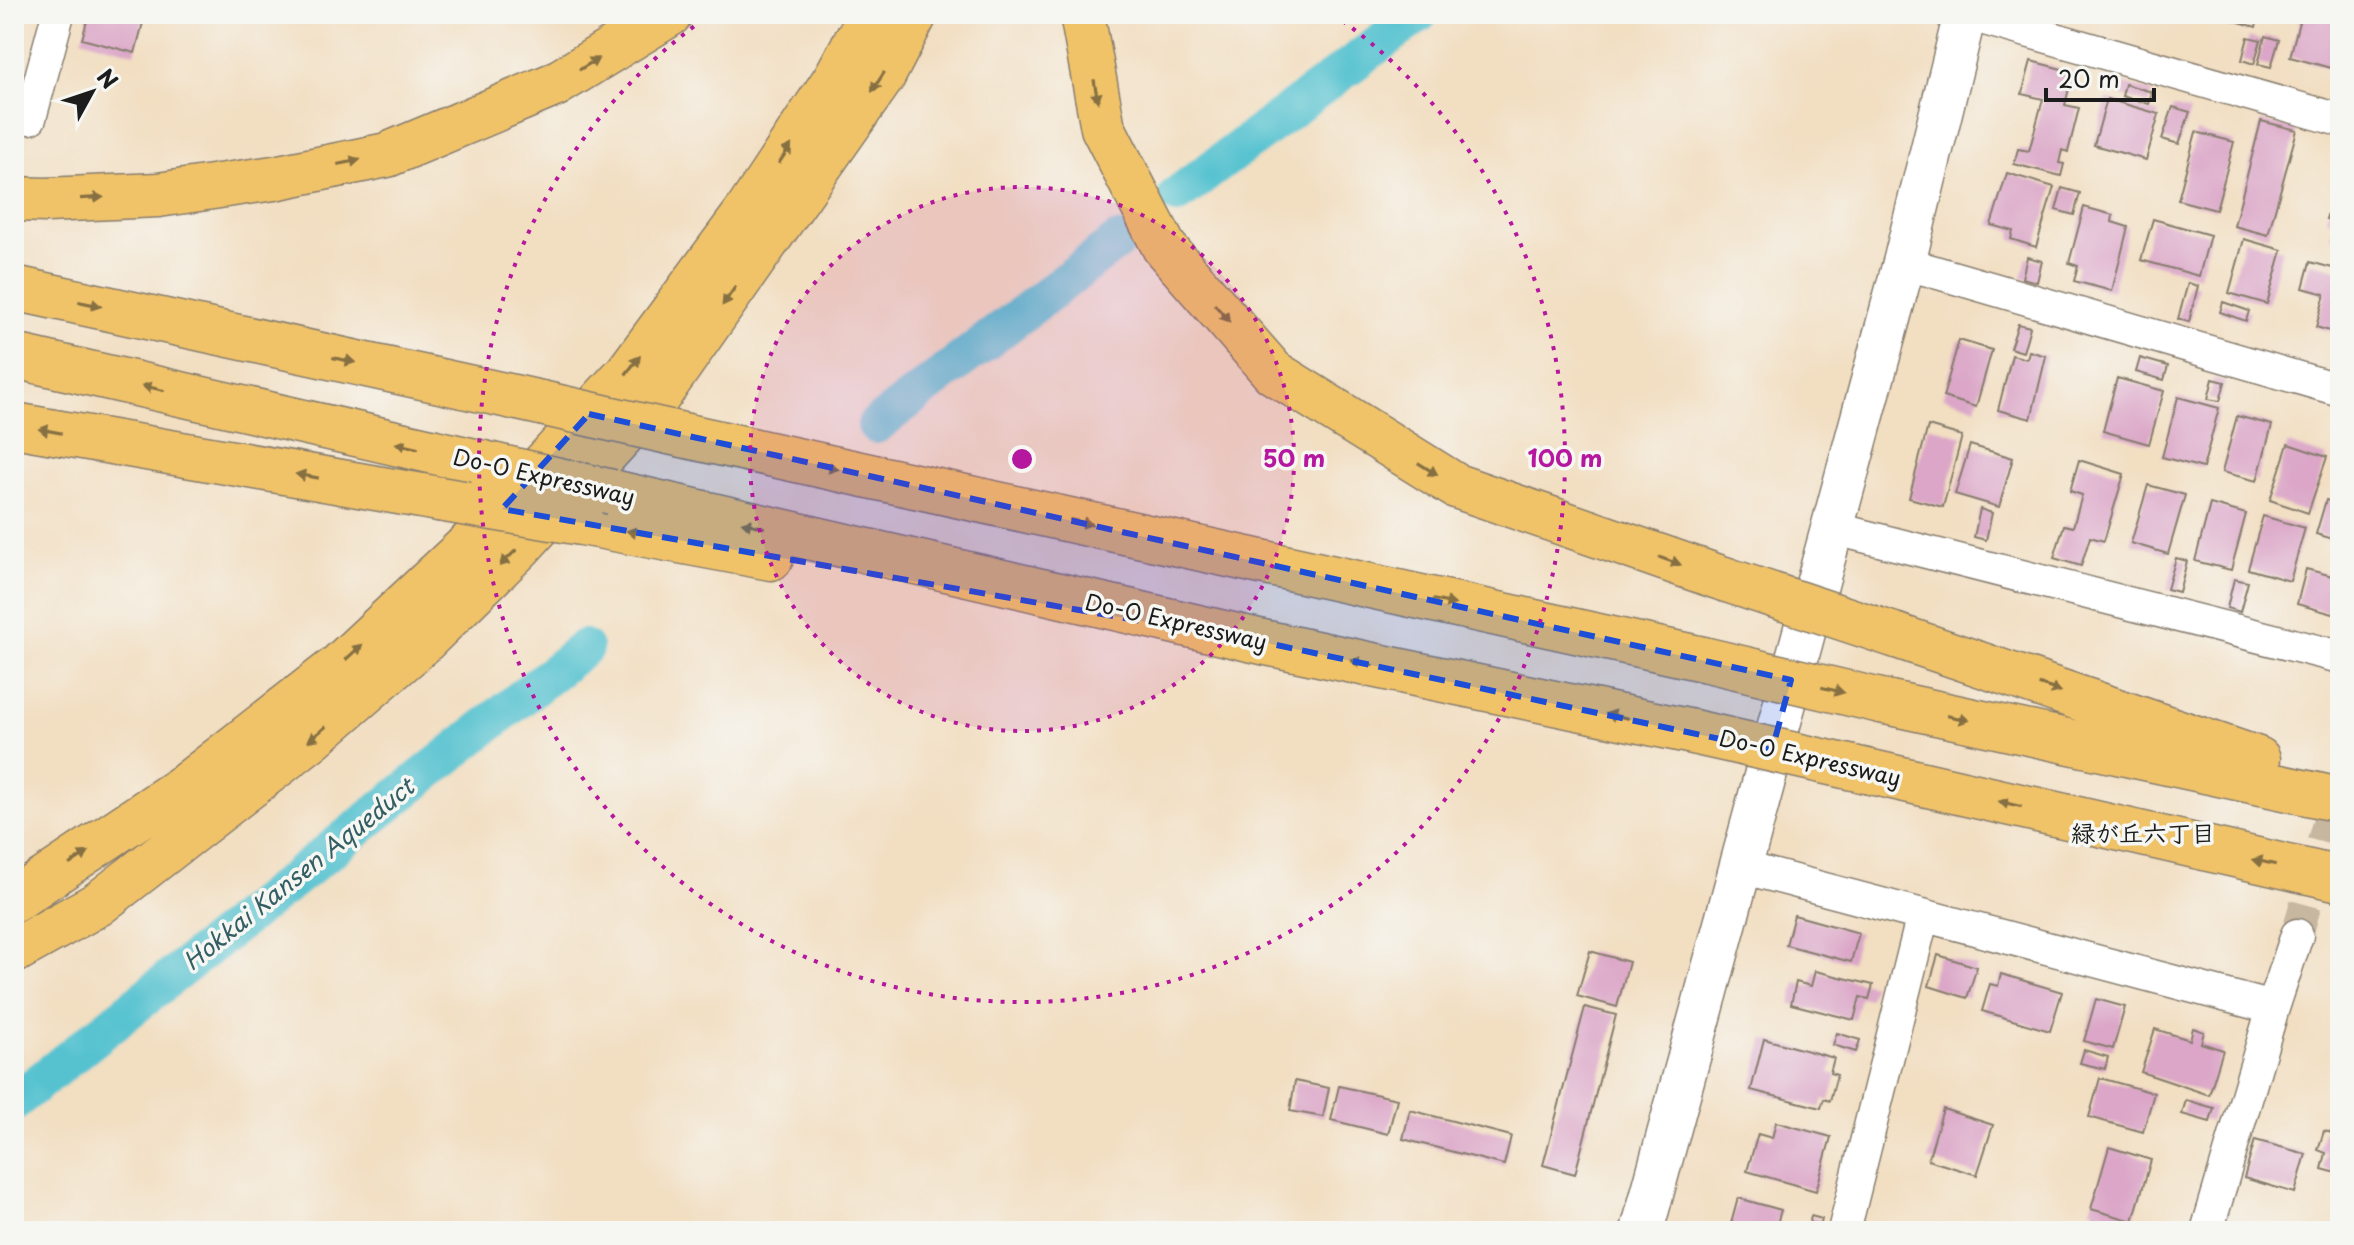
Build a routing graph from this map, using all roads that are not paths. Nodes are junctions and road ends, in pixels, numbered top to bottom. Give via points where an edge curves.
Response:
1 (58, 14) edge
2 (670, 14) edge
3 (871, 14) edge
4 (915, 14) edge
5 (1082, 14) edge
6 (1966, 14) edge
7 (30, 118) dead end
8 (2340, 120) edge
9 (14, 199) edge
10 (1904, 263) junction
11 (14, 288) edge
12 (14, 356) edge
13 (2340, 390) edge
14 (14, 425) edge
15 (597, 508) junction
16 (1832, 528) junction
17 (2340, 657) edge
18 (2340, 787) edge
19 (2340, 800) edge
20 (1741, 867) junction
21 (2340, 879) edge
22 (14, 900) edge
23 (1923, 915) junction
24 (2297, 935) tunnel mouth
25 (14, 951) edge
26 (2273, 1008) junction
27 (1642, 1231) edge
28 (1844, 1231) edge
29 (2207, 1231) edge

1 - 7 street
9 -> 2 highway via 158,195 387,155 556,84
22 -> 3 highway via 186,785 340,665 479,535 628,372 748,210 835,79
4 -> 25 highway via 883,76 659,395 520,547 421,644 311,739 98,904
5 -> 18 highway, bridge via 1103,128 1164,247 1273,372 1456,486
6 - 8 street
6 - 10 street
10 - 13 street
10 - 16 street
11 -> 19 highway, bridge
15 -> 12 highway, Do-O Expressway, bridge via 483,463
15 -> 14 highway, bridge via 439,499
21 -> 15 highway, Do-O Expressway, bridge via 1693,732
16 - 17 street
16 - 20 street
20 - 23 street
20 - 27 street
23 - 26 street
23 - 28 street
24 - 26 street
26 - 29 street

